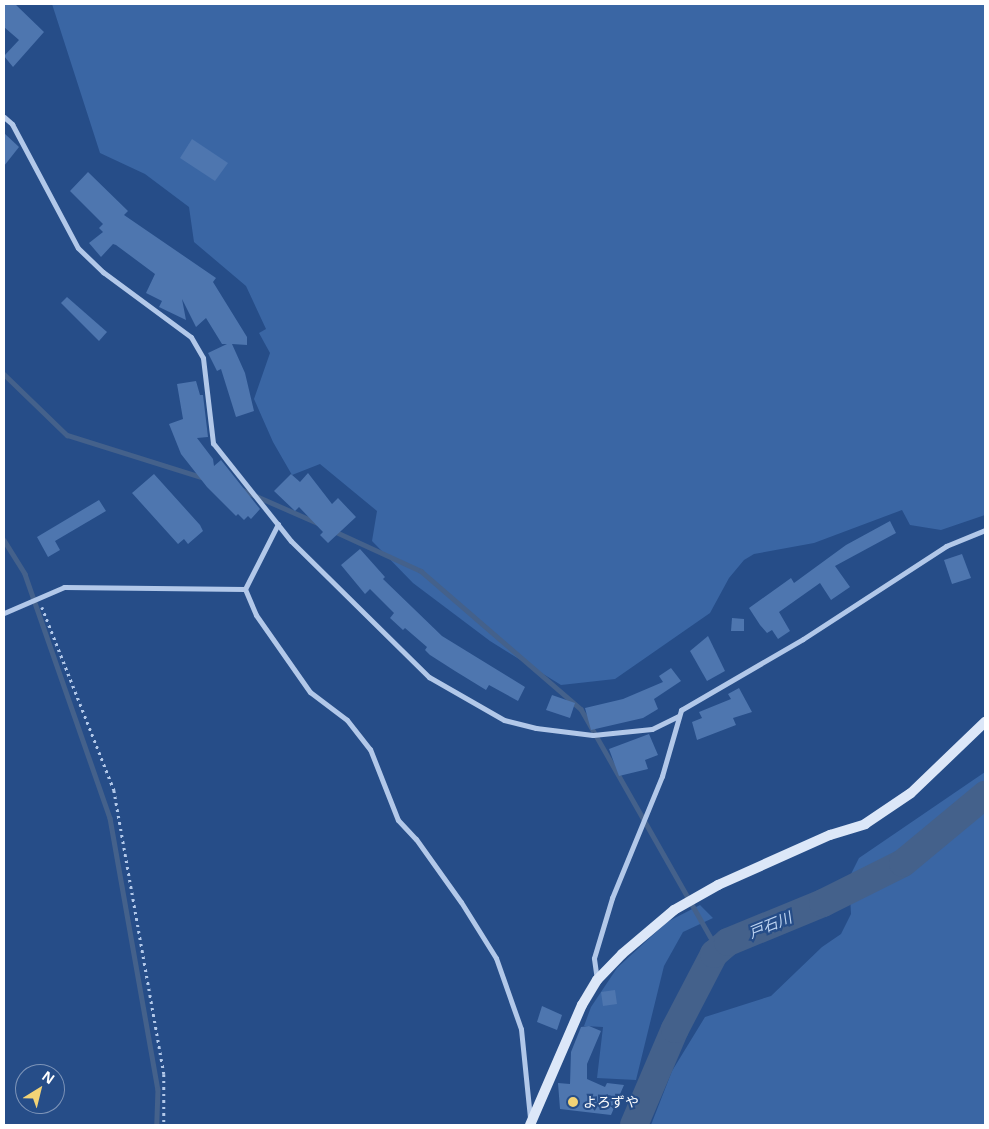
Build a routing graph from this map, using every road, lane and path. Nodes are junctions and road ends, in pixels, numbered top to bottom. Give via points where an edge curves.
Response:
1 (4, 117) edge
2 (278, 524) junction
3 (985, 530) edge
4 (245, 589) junction
5 (38, 596) junction
6 (4, 614) edge
7 (680, 716) junction
8 (985, 722) edge
9 (597, 980) junction
10 (530, 1124) edge
11 (164, 1125) edge

1 - 2 street via 12,124 78,248 103,272 191,337 203,358 213,443
2 - 4 street
2 - 7 street via 352,604 429,677 504,720 593,735 652,729
3 - 7 street via 946,546 804,639 681,710
4 - 5 street via 64,587
4 - 10 street via 256,615 310,692 346,720 370,750 398,820 416,839 461,902 496,958 521,1029
5 - 6 street
5 - 11 path via 114,790 164,1074
7 - 9 street via 662,776 612,898 594,958
8 - 9 street via 903,798 865,824 830,835 718,885 674,910
9 - 10 street via 567,1034

